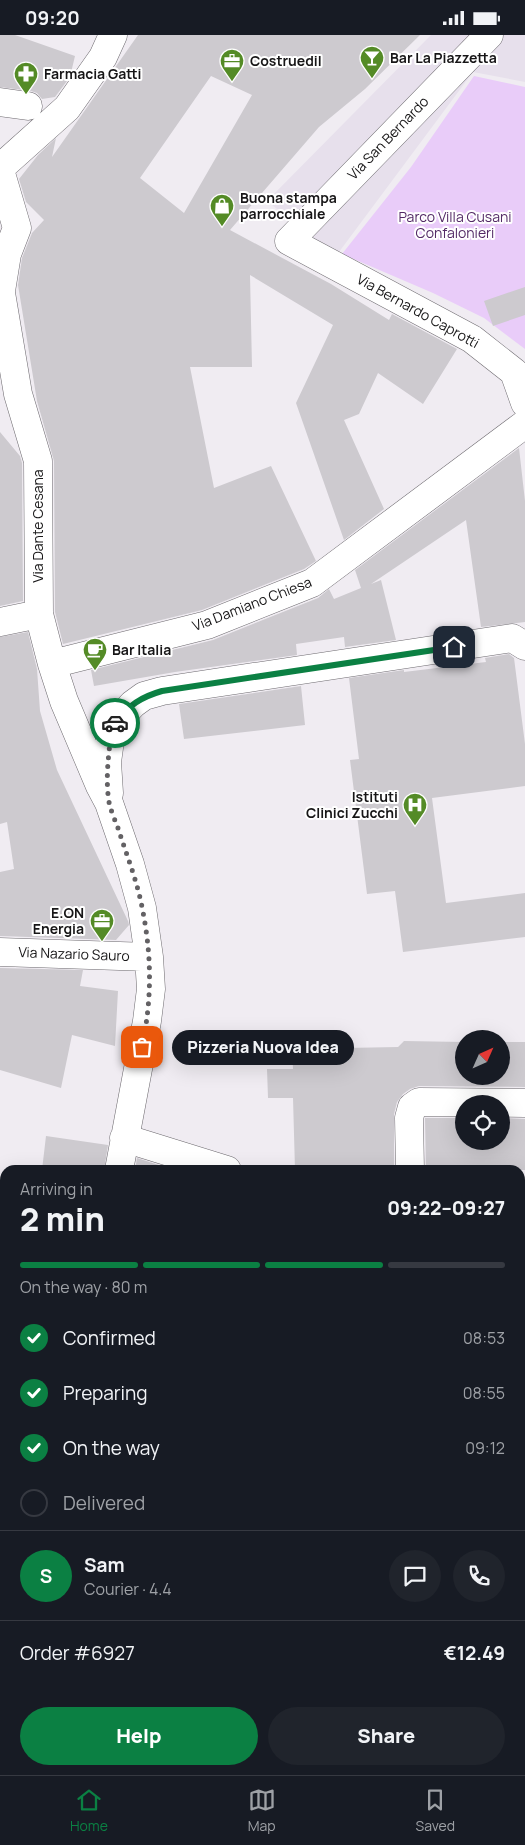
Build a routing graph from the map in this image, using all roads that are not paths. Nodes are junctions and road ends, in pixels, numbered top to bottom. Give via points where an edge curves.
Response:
1 (113, 35) edge
2 (489, 35) edge
3 (0, 102) edge
4 (28, 106) dead end
5 (0, 169) edge
6 (289, 241) joint
7 (0, 290) edge
8 (525, 403) edge
9 (525, 424) edge
10 (39, 614) junction
11 (0, 622) edge
12 (525, 646) edge
13 (52, 664) junction
14 (64, 701) junction
15 (112, 726) junction
16 (109, 803) junction
17 (0, 952) edge
18 (149, 957) junction
19 (525, 1103) edge
20 (124, 1138) junction
21 (120, 1165) edge
22 (211, 1165) edge
23 (410, 1165) edge

1 - 5 street via 103,57 67,108
2 - 6 street, Via San Bernardo
3 - 4 street
5 - 7 street, Via Dante Cesana via 17,228 7,255
6 - 8 street, Via Bernardo Caprotti via 472,339 514,372
7 - 10 street, Via Dante Cesana via 18,394 38,461
9 - 13 street, Via Damiano Chiesa via 312,583 207,625
10 - 11 street
10 - 13 street, Via Dante Cesana
12 - 15 street via 512,638 162,691 144,696
13 - 14 street, Via Dante Cesana
14 - 15 street via 79,713
14 - 16 street, Via Dante Cesana
15 - 16 street, Via Dante Cesana via 107,761
16 - 18 street, Via Dante Cesana via 142,908
17 - 18 street, Via Nazario Sauro
18 - 20 street, Via Dante Cesana via 147,1021
19 - 23 street via 418,1103 412,1107 409,1118
20 - 21 street, Via Dante Cesana
20 - 22 street

